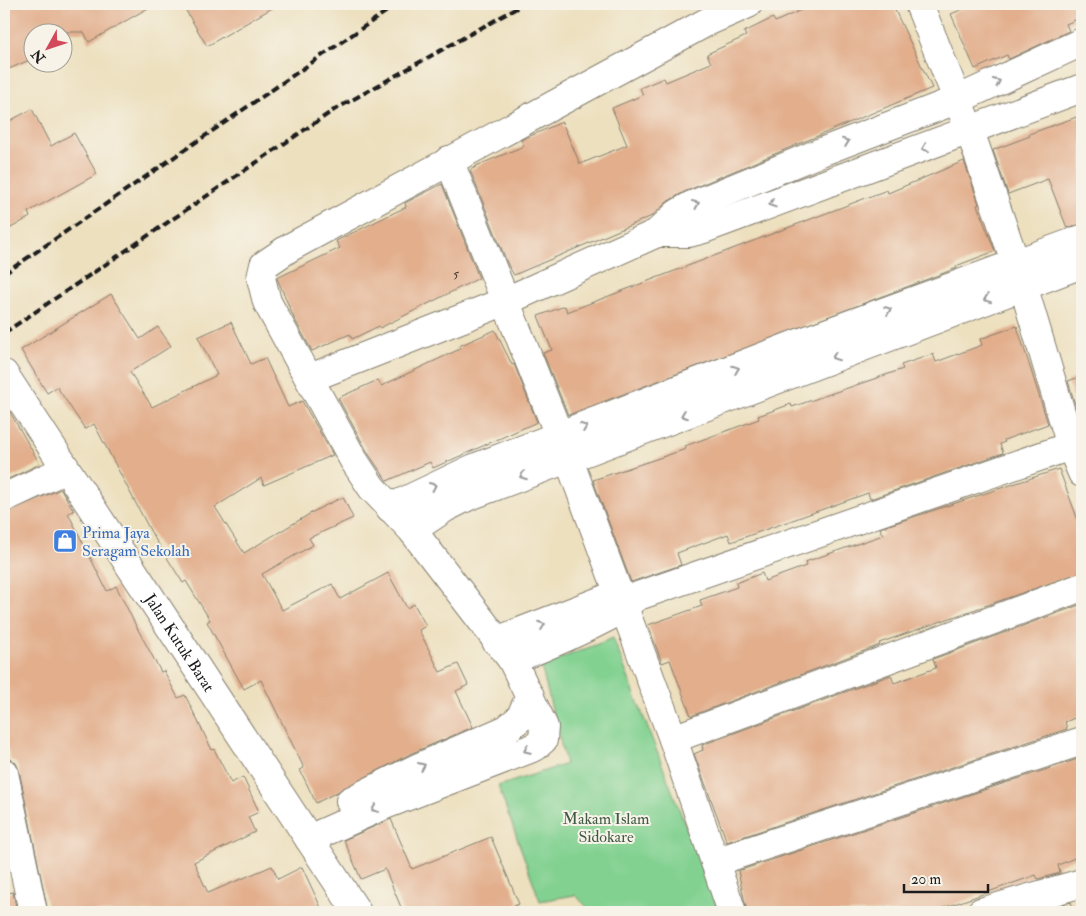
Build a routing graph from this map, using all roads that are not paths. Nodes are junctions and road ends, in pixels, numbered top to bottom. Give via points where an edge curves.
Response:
1 (748, 4) edge
2 (919, 4) edge
3 (1082, 42) edge
4 (1082, 88) edge
5 (959, 99) junction
6 (970, 131) junction
7 (449, 160) junction
8 (657, 233) junction
9 (1082, 239) edge
10 (1082, 264) edge
11 (1018, 274) junction
12 (506, 301) junction
13 (4, 374) edge
14 (310, 378) junction
15 (1077, 444) edge
16 (564, 448) junction
17 (66, 469) junction
18 (1082, 473) edge
19 (4, 498) edge
20 (390, 508) junction
21 (412, 530) junction
22 (1082, 587) edge
23 (626, 600) junction
24 (504, 651) junction
25 (673, 739) junction
26 (1082, 741) edge
27 (4, 772) edge
28 (304, 831) junction
29 (716, 862) junction
30 (1082, 883) edge
31 (33, 912) edge
32 (357, 912) edge
33 (732, 912) edge
34 (981, 912) edge

1 - 7 street via 707,22
2 - 5 street
5 -> 3 street
4 - 6 street
5 - 6 street
8 -> 5 street via 690,206
6 -> 8 street via 704,229 689,233
6 - 11 street
7 - 12 street
7 - 14 street via 264,265 260,278 267,302
8 - 12 street
9 - 11 street
10 - 11 street
11 - 15 street
11 - 16 street
12 - 14 street
12 - 16 street
13 - 17 street, Jalan Kutuk Barat
14 - 20 street via 353,459
15 - 18 street
15 - 23 street
20 -> 16 street via 474,468
16 -> 21 street via 445,508
16 - 23 street
17 - 19 street
17 - 28 street, Jalan Kutuk Barat
20 - 21 street
21 - 24 street
22 - 25 street
23 - 24 street via 572,636
23 - 25 street
24 - 28 street via 544,726 542,740 535,747 385,805
25 - 29 street
26 - 29 street
27 - 31 street
28 - 32 street, Jalan Kutuk Barat
29 - 33 street
30 - 34 street

